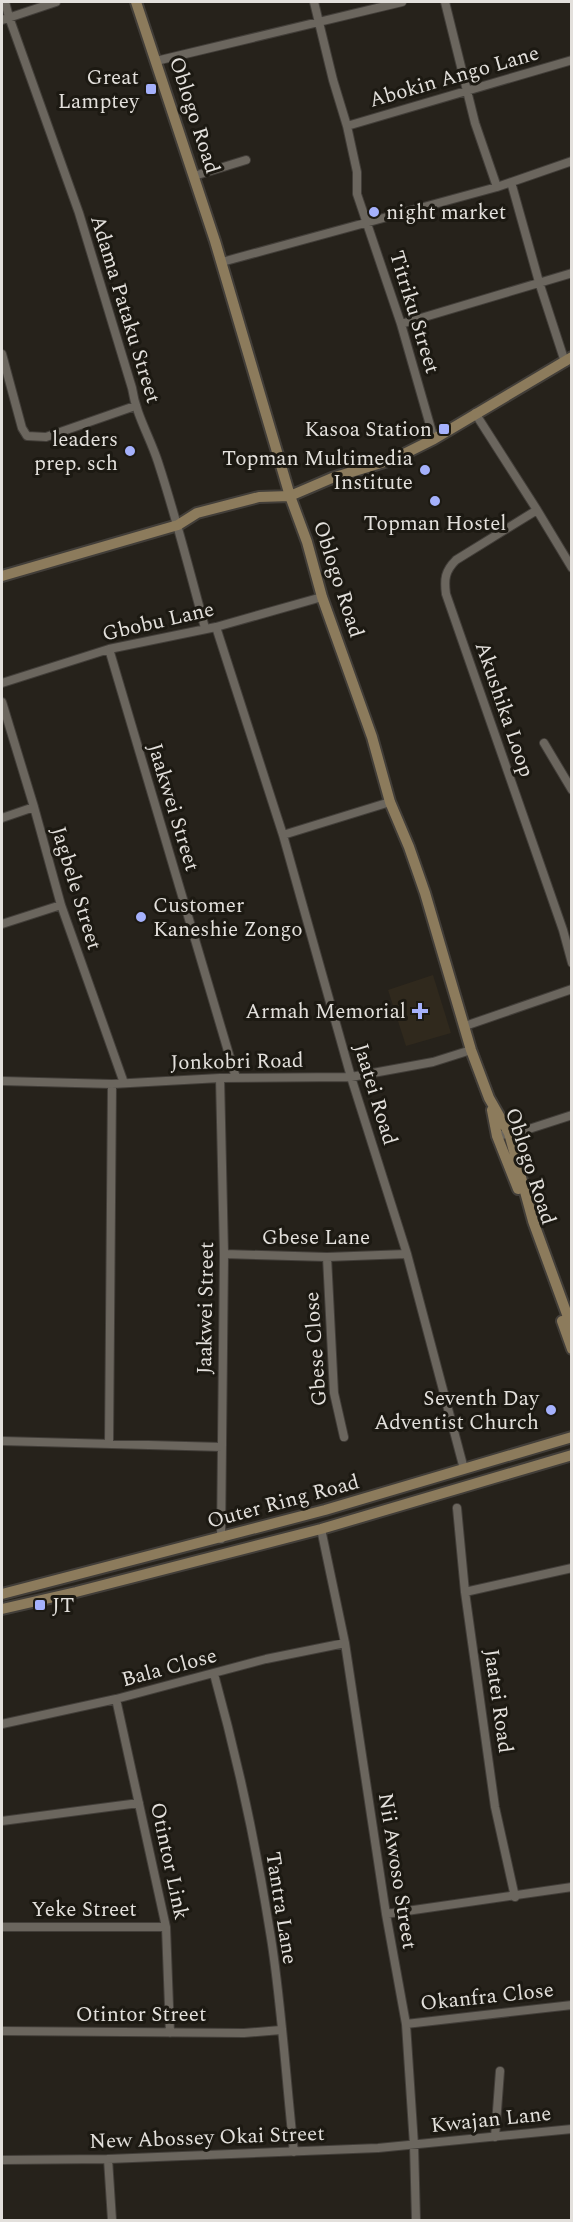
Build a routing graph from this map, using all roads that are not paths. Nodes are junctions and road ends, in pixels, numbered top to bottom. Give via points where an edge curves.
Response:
1 (5, 2) edge
2 (56, 2) edge
3 (136, 2) edge
4 (314, 2) edge
5 (402, 2) edge
6 (445, 2) edge
7 (5, 18) edge
8 (320, 22) junction
9 (572, 60) edge
10 (156, 61) junction
11 (468, 91) junction
12 (347, 126) junction
13 (246, 160) dead end
14 (572, 162) edge
15 (194, 176) junction
16 (511, 182) junction
17 (497, 187) junction
18 (368, 222) junction
19 (222, 262) junction
20 (572, 273) edge
21 (539, 282) junction
22 (401, 324) junction
23 (2, 354) edge
24 (568, 360) edge
25 (135, 406) junction
26 (475, 413) junction
27 (434, 439) junction
28 (290, 496) junction
29 (537, 510) junction
30 (178, 525) junction
31 (572, 568) edge
32 (2, 576) edge
33 (322, 597) junction
34 (216, 627) junction
35 (205, 628) junction
36 (109, 649) junction
37 (2, 683) edge
38 (2, 702) edge
39 (544, 743) dead end
40 (572, 790) edge
41 (390, 802) junction
42 (34, 807) junction
43 (2, 818) edge
44 (283, 835) junction
45 (61, 905) junction
46 (2, 924) edge
47 (572, 963) edge
48 (572, 989) edge
49 (465, 1026) junction
50 (471, 1050) junction
51 (351, 1077) junction
52 (220, 1078) junction
53 (236, 1078) junction
54 (2, 1081) edge
55 (124, 1083) junction
56 (112, 1084) junction
57 (572, 1115) edge
58 (503, 1134) junction
59 (224, 1254) junction
60 (407, 1254) junction
61 (327, 1257) junction
62 (572, 1328) edge
63 (572, 1349) edge
64 (344, 1437) dead end
65 (572, 1437) edge
66 (2, 1441) edge
67 (109, 1444) junction
68 (222, 1447) junction
69 (572, 1455) edge
70 (464, 1469) junction
71 (457, 1508) dead end
72 (321, 1529) junction
73 (220, 1539) junction
74 (572, 1568) edge
75 (465, 1592) junction
76 (2, 1593) edge
77 (2, 1609) edge
78 (345, 1643) junction
79 (214, 1674) junction
80 (116, 1699) junction
81 (2, 1724) edge
82 (139, 1803) junction
83 (2, 1821) edge
84 (572, 1887) edge
85 (515, 1897) junction
86 (386, 1914) junction
87 (2, 1927) edge
88 (166, 1927) junction
89 (572, 2005) edge
90 (406, 2024) junction
91 (281, 2030) junction
92 (2, 2031) edge
93 (170, 2033) junction
94 (500, 2071) dead end
95 (572, 2129) edge
96 (495, 2137) junction
97 (414, 2145) junction
98 (294, 2152) junction
99 (2, 2160) edge
100 (108, 2160) junction
101 (112, 2220) edge
102 (416, 2220) edge

1 - 7 street, Adama Pataku Street
2 - 7 street
3 - 10 main road, Oblogo Road
4 - 8 street, Titriku Street
5 - 8 street
6 - 11 street
7 - 25 street, Adama Pataku Street via 79,213
8 - 10 street
8 - 12 street, Titriku Street
9 - 11 street, Abokin Ango Lane
10 - 15 main road, Oblogo Road
11 - 12 street, Abokin Ango Lane
11 - 17 street
12 - 18 street, Titriku Street via 357,172 357,194
13 - 15 street
14 - 16 street
15 - 19 main road, Oblogo Road
16 - 17 street
16 - 21 street
17 - 18 street
18 - 19 street
18 - 22 street, Titriku Street
19 - 28 main road, Oblogo Road
20 - 21 street
21 - 22 street
21 - 24 street
22 - 27 street, Titriku Street
23 - 25 street via 22,429 27,435 46,437
24 - 26 main road
25 - 30 street, Adama Pataku Street
26 - 27 main road
26 - 29 street
27 - 28 main road via 394,459
28 - 30 main road via 259,497 197,513
28 - 33 main road, Oblogo Road
29 - 31 street
29 - 47 street, Akushika Loop via 456,560 449,567 445,582
30 - 32 main road
30 - 35 street, Adama Pataku Street
33 - 34 street, Gbobu Lane
33 - 41 main road, Oblogo Road via 372,737
34 - 35 street, Gbobu Lane
34 - 44 street, Jaatei Road
35 - 36 street, Gbobu Lane
36 - 37 street, Gbobu Lane
36 - 53 street, Jaakwei Street
38 - 42 street, Jagbele Street
39 - 40 street
41 - 44 street
41 - 49 main road, Oblogo Road via 409,847
42 - 43 street
42 - 45 street, Jagbele Street
44 - 51 street, Jaatei Road
45 - 46 street
45 - 55 street, Jagbele Street
48 - 49 street
49 - 50 main road, Oblogo Road
50 - 51 street, Jonkobri Road via 433,1062
50 - 58 main road, Oblogo Road
51 - 53 street, Jonkobri Road
51 - 60 street, Jaatei Road
52 - 53 street, Jonkobri Road
52 - 55 street, Jonkobri Road
52 - 59 street, Jaakwei Street
54 - 56 street, Jonkobri Road
55 - 56 street, Jonkobri Road
56 - 67 street
57 - 58 street
58 - 62 main road, Oblogo Road
58 - 63 main road, Oblogo Road via 514,1180
59 - 61 street, Gbese Lane
59 - 68 street, Jaakwei Street
60 - 61 street, Gbese Lane
60 - 70 street, Jaatei Road
61 - 64 street, Gbese Close via 334,1393
65 - 70 main road, Outer Ring Road
66 - 67 street
67 - 68 street
68 - 73 street, Jaakwei Street
69 - 72 main road, Outer Ring Road
70 - 73 main road, Outer Ring Road
71 - 75 street, Jaatei Road
72 - 77 main road, Outer Ring Road
72 - 78 street, Nii Awoso Street
73 - 76 main road, Outer Ring Road
74 - 75 street
75 - 85 street, Jaatei Road via 495,1807
78 - 79 street, Bala Close
78 - 86 street, Nii Awoso Street
79 - 80 street, Bala Close
79 - 91 street, Tantra Lane via 250,1823 271,1940
80 - 81 street, Bala Close
80 - 82 street, Otintor Link
82 - 83 street
82 - 88 street, Otintor Link
84 - 85 street
85 - 86 street
86 - 90 street, Nii Awoso Street
87 - 88 street, Yeke Street
88 - 93 street, Otintor Link
89 - 90 street, Okanfra Close
90 - 97 street, Nii Awoso Street
91 - 93 street, Otintor Street
91 - 98 street, Tantra Lane
92 - 93 street, Otintor Street
94 - 96 street
95 - 96 street, Kwajan Lane
96 - 97 street, Kwajan Lane
97 - 98 street, New Abossey Okai Street
97 - 102 street, Nii Awoso Street
98 - 100 street, New Abossey Okai Street
99 - 100 street, New Abossey Okai Street
100 - 101 street

